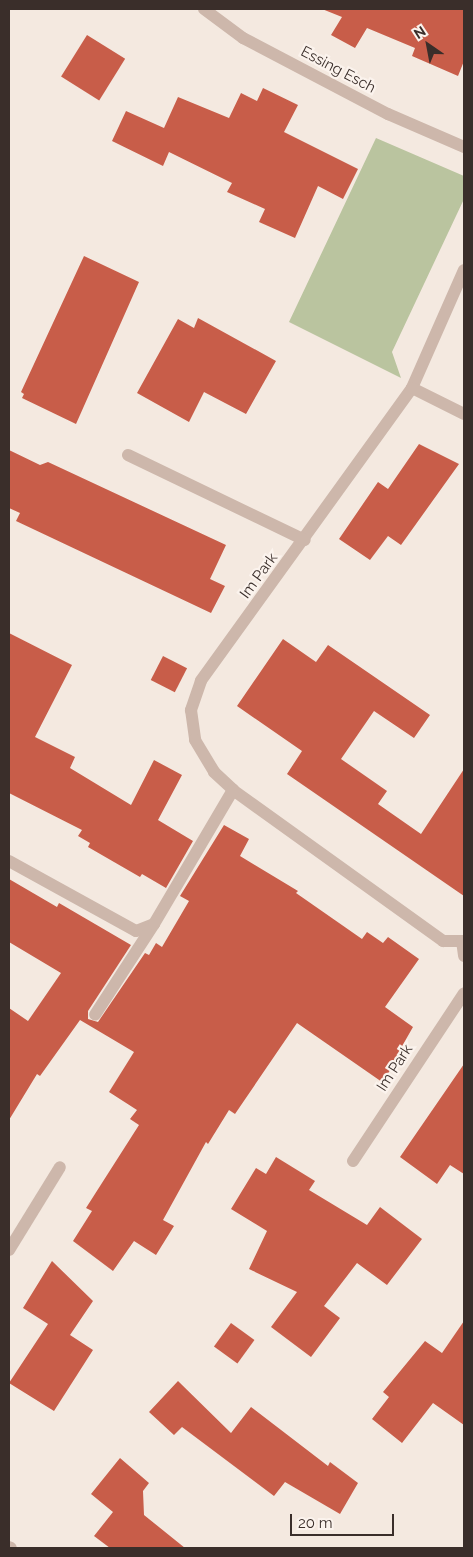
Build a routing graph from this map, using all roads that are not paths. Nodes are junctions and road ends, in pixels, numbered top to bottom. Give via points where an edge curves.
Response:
1 (204, 9) edge
2 (464, 147) edge
3 (464, 270) edge
4 (412, 388) junction
5 (464, 414) edge
6 (128, 455) dead end
7 (305, 540) junction
8 (233, 790) junction
9 (9, 861) edge
10 (154, 924) junction
11 (463, 941) edge
12 (464, 956) edge
13 (464, 993) edge
14 (95, 1015) dead end
15 (353, 1161) dead end
16 (60, 1167) dead end
17 (9, 1250) edge

1 - 2 street, Essing Esch via 243,38 388,114
3 - 4 street, Im Park
4 - 5 street
4 - 7 street, Im Park
6 - 7 street
7 - 8 street, Im Park via 202,681 192,710 196,740 214,772
8 - 10 street
8 - 11 street, Im Park via 444,941
9 - 10 street via 136,931
10 - 14 street
11 - 12 street, Im Park
13 - 15 street, Im Park
16 - 17 street

